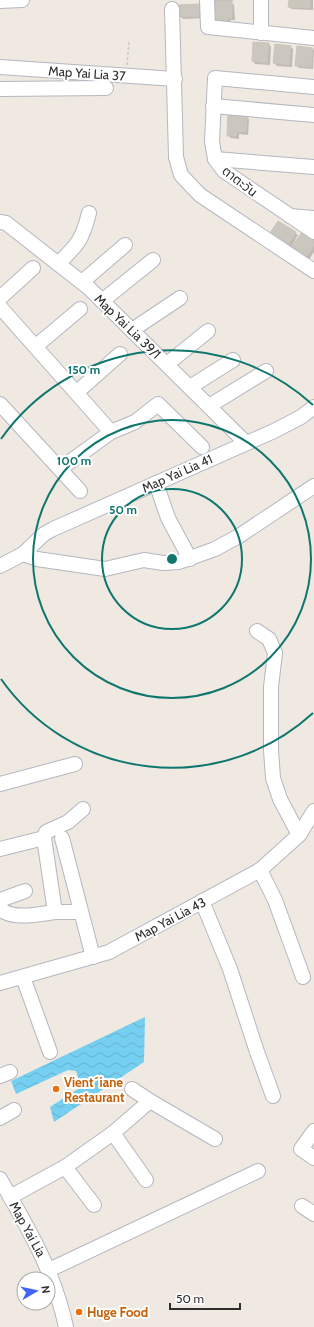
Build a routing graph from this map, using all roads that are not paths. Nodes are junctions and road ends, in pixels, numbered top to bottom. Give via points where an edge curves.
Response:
1 (22, 0) edge
2 (207, 0) edge
3 (261, 0) edge
4 (0, 1) edge
5 (172, 9) dead end
6 (261, 33) junction
7 (314, 38) edge
8 (0, 67) edge
9 (175, 79) junction
10 (314, 86) edge
11 (106, 88) dead end
12 (0, 89) edge
13 (213, 106) junction
14 (314, 115) edge
15 (215, 159) junction
16 (314, 167) edge
17 (89, 213) dead end
18 (289, 216) junction
19 (314, 218) edge
20 (0, 222) edge
21 (314, 232) edge
22 (125, 245) dead end
23 (152, 260) dead end
24 (58, 264) junction
25 (33, 268) dead end
26 (314, 271) edge
27 (82, 282) junction
28 (0, 298) edge
29 (180, 298) dead end
30 (102, 301) junction
31 (0, 307) edge
32 (80, 309) dead end
33 (132, 330) junction
34 (208, 331) dead end
35 (36, 346) junction
36 (120, 354) dead end
37 (234, 360) dead end
38 (167, 364) junction
39 (266, 371) dead end
40 (190, 387) junction
41 (77, 392) junction
42 (0, 404) edge
43 (209, 406) junction
44 (314, 406) edge
45 (111, 432) junction
46 (245, 442) junction
47 (202, 447) dead end
48 (60, 469) junction
49 (156, 483) junction
50 (314, 486) edge
51 (80, 490) dead end
52 (23, 554) junction
53 (190, 559) junction
54 (0, 566) edge
55 (257, 631) dead end
56 (75, 764) dead end
57 (0, 784) edge
58 (83, 809) dead end
59 (314, 812) edge
60 (299, 835) junction
61 (44, 838) junction
62 (62, 838) dead end
63 (0, 849) edge
64 (260, 870) junction
65 (25, 891) dead end
66 (202, 901) junction
67 (0, 904) edge
68 (56, 912) junction
69 (80, 912) junction
70 (93, 957) junction
71 (23, 977) junction
72 (302, 977) dead end
73 (0, 983) edge
74 (50, 1052) dead end
75 (132, 1089) dead end
76 (274, 1096) dead end
77 (150, 1101) junction
78 (14, 1110) dead end
79 (0, 1118) edge
80 (314, 1131) edge
81 (112, 1133) junction
82 (215, 1139) dead end
83 (314, 1158) edge
84 (65, 1167) junction
85 (258, 1171) dead end
86 (0, 1179) edge
87 (146, 1180) dead end
88 (10, 1197) junction
89 (94, 1205) dead end
90 (302, 1206) dead end
91 (314, 1214) edge
92 (47, 1265) junction
93 (66, 1327) edge

1 - 4 street
2 - 6 street via 208,27
3 - 6 street
5 - 9 street
6 - 7 street
8 - 9 street, Map Yai Lia 37
9 - 26 street via 176,157 181,175 200,195
10 - 13 street, ตาตะวัน via 214,78
11 - 12 street
13 - 14 street
13 - 15 street, ตาตะวัน via 212,142
15 - 16 street
15 - 18 street, ตาตะวัน via 224,171
17 - 24 street via 77,246
18 - 19 street
18 - 21 street, ตาตะวัน
20 - 24 street, Map Yai Lia 39/1 via 6,223
22 - 27 street
23 - 30 street
24 - 27 street, Map Yai Lia 39/1
25 - 28 street
27 - 30 street, Map Yai Lia 39/1
29 - 33 street
30 - 33 street, Map Yai Lia 39/1
31 - 35 street
32 - 35 street
33 - 38 street, Map Yai Lia 39/1
34 - 38 street
35 - 41 street
36 - 41 street
37 - 40 street
38 - 40 street, Map Yai Lia 39/1
39 - 43 street
40 - 43 street, Map Yai Lia 39/1
41 - 45 street
42 - 48 street
43 - 46 street, Map Yai Lia 39/1
44 - 46 street, Map Yai Lia 41 via 301,417
45 - 47 street via 135,422 158,404
45 - 48 street
46 - 49 street, Map Yai Lia 41
48 - 51 street
49 - 52 street, Map Yai Lia 41 via 53,529
49 - 53 street via 168,518
50 - 53 street via 238,536
52 - 53 street via 37,559 105,569 144,560 163,563
52 - 54 street, Map Yai Lia 41
55 - 60 street via 269,639 275,653 271,687 273,778 280,799
56 - 57 street
58 - 61 street via 68,822 46,832
59 - 60 street, Map Yai Lia 43
60 - 64 street, Map Yai Lia 43
61 - 63 street
61 - 68 street
62 - 69 street
64 - 66 street, Map Yai Lia 43
64 - 72 street via 275,900
65 - 67 street via 3,899
66 - 70 street, Map Yai Lia 43 via 109,952
66 - 76 street via 230,969
67 - 68 street via 4,912 22,916
68 - 69 street
69 - 70 street
70 - 71 street, Map Yai Lia 43
71 - 73 street, Map Yai Lia 43
71 - 74 street
75 - 77 street
77 - 81 street
77 - 82 street
78 - 79 street
80 - 83 street via 301,1149
81 - 84 street
81 - 87 street
84 - 88 street
84 - 89 street
85 - 92 street
86 - 88 street, Map Yai Lia
88 - 92 street, Map Yai Lia
90 - 91 street
92 - 93 street, Map Yai Lia via 61,1302

